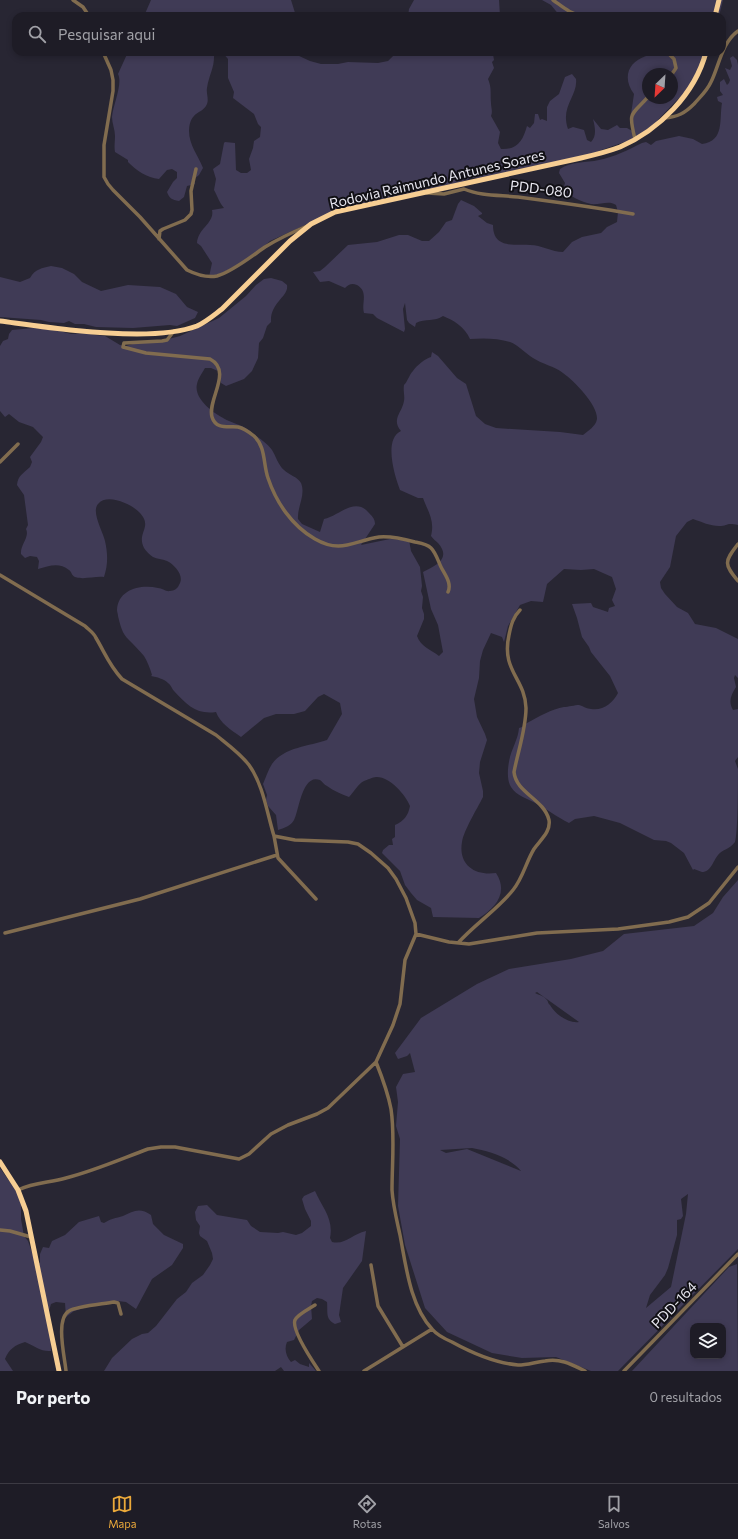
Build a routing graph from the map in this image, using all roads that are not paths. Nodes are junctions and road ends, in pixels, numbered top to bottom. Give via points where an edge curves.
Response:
1 (73, 0) edge
2 (553, 0) edge
3 (719, 0) edge
4 (86, 12) edge
5 (569, 12) edge
6 (716, 12) edge
7 (738, 31) edge
8 (726, 46) edge
9 (105, 56) edge
10 (671, 56) edge
11 (704, 56) edge
12 (722, 56) edge
13 (676, 68) edge
14 (642, 103) edge
15 (663, 118) junction
16 (635, 139) junction
17 (196, 169) dead end
18 (423, 192) junction
19 (633, 214) dead end
20 (311, 224) junction
21 (159, 239) junction
22 (0, 321) edge
23 (174, 331) junction
24 (18, 444) dead end
25 (0, 462) edge
26 (738, 544) edge
27 (0, 575) edge
28 (738, 581) edge
29 (448, 592) dead end
30 (520, 610) dead end
31 (274, 836) junction
32 (277, 855) junction
33 (738, 868) edge
34 (316, 899) dead end
35 (5, 933) dead end
36 (416, 934) junction
37 (458, 943) junction
38 (376, 1062) junction
39 (0, 1162) edge
40 (18, 1190) junction
41 (0, 1230) edge
42 (31, 1237) junction
43 (738, 1254) edge
44 (371, 1265) dead end
45 (315, 1305) dead end
46 (121, 1314) dead end
47 (432, 1329) junction
48 (403, 1347) junction
49 (59, 1371) edge
50 (66, 1371) edge
51 (319, 1371) edge
52 (364, 1371) edge
53 (584, 1371) edge
54 (624, 1371) edge

1 - 4 street
2 - 5 street
3 - 6 highway
7 - 8 street
9 - 21 street via 111,70 113,91 104,145 104,177
10 - 13 street
11 - 15 highway, Rodovia Raimundo Antunes Soares via 689,91
12 - 15 street via 705,93 682,114
14 - 16 street via 633,111 631,117
15 - 16 highway, Rodovia Raimundo Antunes Soares
16 - 18 highway, Rodovia Raimundo Antunes Soares via 599,154
17 - 21 street via 192,186 191,214 185,220 160,231
18 - 19 street, PDD-080 via 444,194 464,188 474,193 498,194
18 - 20 highway, Rodovia Raimundo Antunes Soares via 340,211
20 - 21 street via 287,234 218,276 202,276 187,270
20 - 23 highway, Rodovia Raimundo Antunes Soares via 213,316 197,326
22 - 23 highway, Rodovia Raimundo Antunes Soares via 95,333 150,334
23 - 29 street via 167,340 124,343 123,347 160,355 210,359 218,364 220,369 217,393 211,410 212,417 220,426 237,427 254,436 260,444 267,477 279,503 298,527 328,545 345,546 379,537 425,544 431,548 447,577 450,585
24 - 25 street
26 - 28 street via 729,555 727,565
27 - 31 street via 85,626 96,637 110,664 122,679 230,746 255,775
30 - 37 street via 511,625 507,644 508,660 522,690 526,708 514,772 518,784 545,812 549,821 548,828 513,890
31 - 32 street
31 - 36 street via 295,840 348,842 368,850 396,879 415,923
32 - 34 street
32 - 35 street via 140,899
33 - 37 street via 709,903 688,917 618,929 538,933 480,944
36 - 37 street
36 - 38 street via 405,960 400,1004
38 - 40 street via 328,1108 271,1134 239,1159 175,1147 161,1147 148,1149 64,1179 32,1184
38 - 47 street via 391,1109 393,1196 406,1267 416,1303
39 - 40 highway
40 - 42 highway
41 - 42 street
42 - 49 highway
43 - 54 street, PDD-164 / PDD-164
44 - 48 street via 378,1306
45 - 51 street via 297,1318 294,1325
46 - 50 street via 118,1303 114,1302 73,1310 66,1314 62,1324
47 - 48 street
47 - 53 street via 468,1351 501,1362 528,1365 557,1360 570,1363
48 - 52 street

